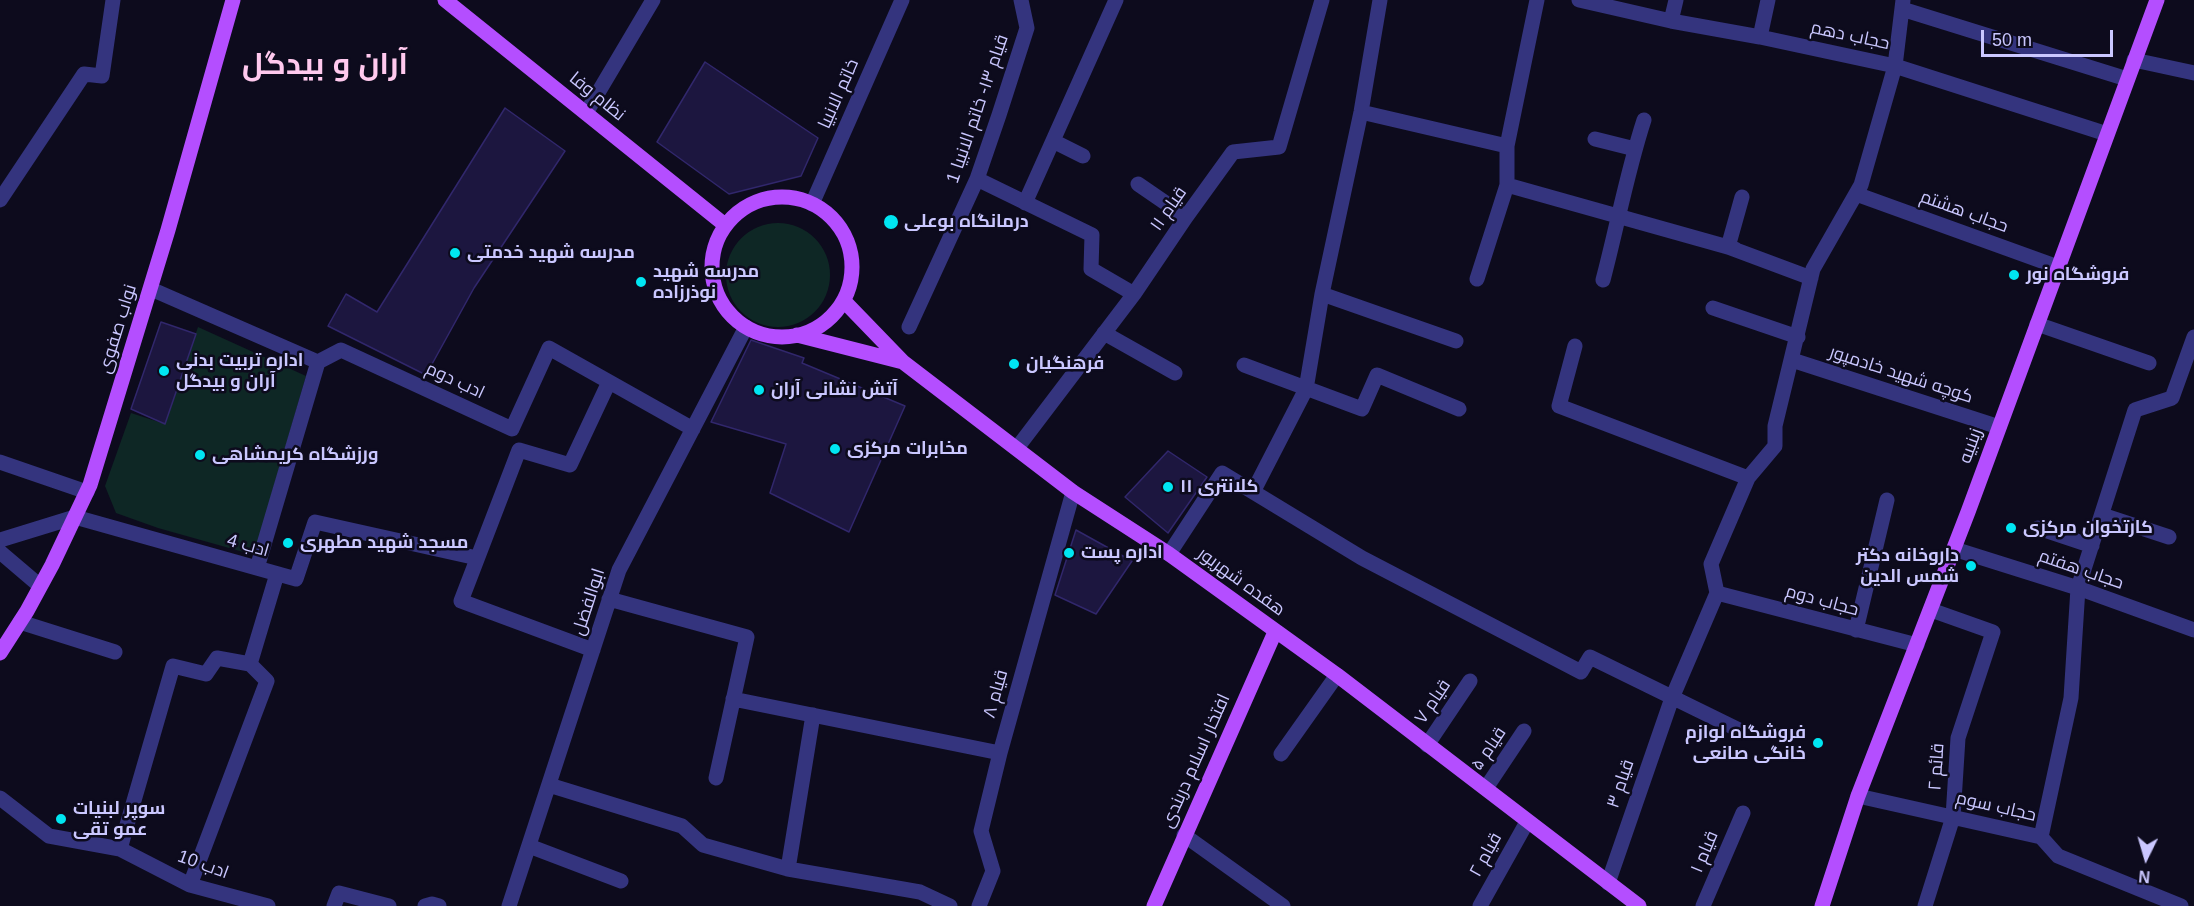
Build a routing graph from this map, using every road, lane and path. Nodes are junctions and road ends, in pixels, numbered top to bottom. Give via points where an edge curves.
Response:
1 (112, 0) edge
2 (233, 0) edge
3 (445, 0) edge
4 (654, 0) edge
5 (902, 0) edge
6 (1021, 0) edge
7 (1116, 0) edge
8 (1322, 0) edge
9 (1380, 0) edge
10 (1536, 0) edge
11 (1579, 0) edge
12 (1676, 0) edge
13 (1768, 0) edge
14 (2157, 0) edge
15 (1595, 2) edge
16 (1902, 4) edge
17 (1671, 21) junction
18 (1760, 37) junction
19 (2134, 60) junction
20 (1894, 66) junction
21 (2194, 74) edge
22 (2127, 79) junction
23 (1361, 112) junction
24 (586, 113) junction
25 (1644, 120) dead end
26 (2107, 134) junction
27 (1595, 139) dead end
28 (1053, 141) junction
29 (1507, 146) junction
30 (1635, 149) junction
31 (1083, 156) dead end
32 (977, 179) junction
33 (1138, 184) dead end
34 (1507, 185) junction
35 (1856, 194) junction
36 (1742, 197) dead end
37 (0, 200) edge
38 (1025, 203) junction
39 (812, 204) junction
40 (1186, 217) junction
41 (1619, 218) junction
42 (725, 225) junction
43 (1734, 249) junction
44 (2058, 267) junction
45 (1811, 278) junction
46 (1477, 279) dead end
47 (1602, 280) dead end
48 (151, 289) junction
49 (1134, 294) junction
50 (1322, 294) junction
51 (844, 301) junction
52 (1713, 308) dead end
53 (2037, 324) junction
54 (746, 327) junction
55 (909, 327) dead end
56 (1104, 333) junction
57 (797, 335) junction
58 (1798, 336) junction
59 (1456, 340) dead end
60 (2194, 340) edge
61 (1575, 346) dead end
62 (1792, 360) junction
63 (318, 362) junction
64 (903, 362) junction
65 (2149, 363) dead end
66 (1244, 365) dead end
67 (1175, 373) dead end
68 (609, 382) junction
69 (1306, 389) junction
70 (1459, 409) dead end
71 (1999, 427) junction
72 (512, 429) junction
73 (693, 429) junction
74 (1017, 448) junction
75 (519, 450) junction
76 (0, 462) edge
77 (1748, 478) junction
78 (1254, 490) junction
79 (87, 492) junction
80 (1073, 492) junction
81 (1887, 500) dead end
82 (2102, 515) junction
83 (75, 517) junction
84 (2038, 528) dead end
85 (2169, 537) dead end
86 (0, 540) edge
87 (2092, 546) junction
88 (1954, 549) junction
89 (0, 552) edge
90 (1169, 554) junction
91 (477, 558) junction
92 (257, 568) junction
93 (277, 574) junction
94 (40, 586) junction
95 (2078, 588) junction
96 (1717, 593) junction
97 (609, 600) junction
98 (1931, 609) junction
99 (20, 622) junction
100 (1856, 630) junction
101 (2194, 630) edge
102 (1275, 632) junction
103 (1917, 645) junction
104 (593, 650) junction
105 (115, 652) dead end
106 (0, 653) edge
107 (250, 664) junction
108 (1337, 675) junction
109 (1470, 681) dead end
110 (1672, 698) junction
111 (733, 699) junction
112 (813, 715) junction
113 (1739, 730) dead end
114 (1524, 731) dead end
115 (1427, 745) junction
116 (1000, 753) junction
117 (1281, 754) dead end
118 (716, 778) dead end
119 (549, 785) junction
120 (1486, 788) junction
121 (1858, 796) junction
122 (0, 798) edge
123 (1743, 813) dead end
124 (1953, 818) junction
125 (1527, 822) junction
126 (1184, 835) junction
127 (2041, 837) junction
128 (529, 846) junction
129 (120, 849) junction
130 (788, 869) junction
131 (621, 881) dead end
132 (1608, 883) junction
133 (190, 885) junction
134 (268, 906) edge
135 (334, 906) edge
136 (389, 906) edge
137 (425, 906) edge
138 (439, 906) edge
139 (509, 906) edge
140 (951, 906) edge
141 (979, 906) edge
142 (1154, 906) edge
143 (1283, 906) edge
144 (1480, 906) edge
145 (1639, 906) edge
146 (1703, 906) edge
147 (1822, 906) edge
148 (1925, 906) edge
149 (2181, 906) edge

1 - 37 street via 102,76 84,74
2 - 48 main road, نواب صفوی
3 - 24 main road, نظام وفا
4 - 24 street
5 - 39 street, خاتم الانبیا
6 - 32 street, قیام ۱۳- خاتم الانبیا 1 via 1027,28
7 - 28 street
8 - 40 street, قیام ۱۱ via 1279,147 1233,152
9 - 23 street
10 - 29 street
11 - 15 street, حجاب دهم
12 - 17 street
13 - 18 street
14 - 19 main road, زینبیه
15 - 17 street, حجاب دهم
16 - 20 street
16 - 22 street
17 - 18 street, حجاب دهم
18 - 20 street, حجاب دهم
19 - 21 street
19 - 22 main road, زینبیه
20 - 26 street, حجاب دهم
20 - 35 street
22 - 26 main road, زینبیه
23 - 29 street
23 - 50 street
24 - 42 main road, نظام وفا
25 - 30 street
26 - 44 main road, زینبیه
27 - 30 street
28 - 31 street
28 - 38 street
29 - 34 street
30 - 41 street
32 - 38 street
32 - 55 street, قیام ۱۳- خاتم الانبیا 1
33 - 40 street
34 - 41 street
34 - 46 street
35 - 44 street, حجاب هشتم
35 - 45 street
36 - 43 street via 1728,247
38 - 49 street via 1092,235 1091,269
39 - 42 main road via 789,197 765,199 743,209
39 - 51 main road via 831,217 844,235 851,257 851,279
40 - 49 street, قیام ۱۱
41 - 43 street
41 - 47 street
42 - 54 main road via 715,246 711,269 716,292 728,312
43 - 45 street
44 - 53 main road, زینبیه
45 - 58 street
48 - 63 street
48 - 79 main road, نواب صفوی
49 - 56 street, قیام ۱۱
50 - 59 street
50 - 69 street
51 - 57 main road via 830,318
51 - 64 main road
52 - 58 street
53 - 65 street
53 - 71 main road, زینبیه
54 - 57 main road via 767,336
54 - 73 street, ابوالفضل
56 - 67 street
56 - 74 street, قیام ۱۱
57 - 64 main road, هفده شهریور
58 - 62 street
60 - 82 street via 2172,398 2134,410
61 - 77 street via 1558,406
62 - 71 street, کوچه شهید خادمپور
62 - 77 street via 1775,426 1775,446
63 - 72 street, ادب دوم via 341,350
63 - 92 street
64 - 74 main road, هفده شهریور
66 - 69 street
68 - 72 street via 549,348
68 - 73 street
68 - 75 street via 570,465
69 - 70 street via 1362,409 1377,375
69 - 78 street
71 - 88 main road, زینبیه
72 - 75 street
73 - 97 street, ابوالفضل via 619,570
74 - 80 main road, هفده شهریور
75 - 91 street
76 - 79 street
77 - 96 street via 1711,564
78 - 90 street via 1222,473
78 - 110 street via 1362,558 1581,672 1590,657
79 - 83 main road, نواب صفوی
80 - 90 main road, هفده شهریور
80 - 116 street, قیام ۸
81 - 100 street
82 - 85 street
82 - 87 street
83 - 86 street
83 - 92 street, ادب 4
83 - 94 main road, نواب صفوی
84 - 87 street
87 - 95 street
88 - 95 street, حجاب هفتم
88 - 98 main road, زینبیه
89 - 94 street
90 - 102 main road, هفده شهریور
91 - 93 street, ادب 4 via 315,522 296,579
91 - 104 street via 461,601
92 - 93 street, ادب 4
93 - 107 street
94 - 99 main road, نواب صفوی
95 - 101 street, حجاب هفتم
95 - 127 street via 2071,698
96 - 100 street, حجاب دوم
96 - 110 street, قیام ۳
97 - 104 street, ابوالفضل
97 - 111 street via 747,637
98 - 103 main road, زینبیه
98 - 124 street, قائم ۲ via 1993,632 1958,738
99 - 105 street
99 - 106 main road, نواب صفوی
100 - 103 street, حجاب دوم
102 - 108 main road, هفده شهریور
102 - 126 main road, افتخار اسلام دربندی
103 - 121 main road, زینبیه
104 - 119 street, ابوالفضل
107 - 129 street via 217,658 206,674 173,666
107 - 133 street via 267,681
108 - 115 main road, هفده شهریور
108 - 117 street
109 - 115 street, قیام ۷
110 - 113 street
110 - 132 street, قیام ۳
111 - 112 street
111 - 118 street
112 - 116 street
112 - 130 street
114 - 120 street, قیام ۵
115 - 120 main road, هفده شهریور
116 - 141 street, قیام ۸ via 981,831 993,871
119 - 128 street, ابوالفضل
119 - 130 street via 682,826 702,845
120 - 125 main road, هفده شهریور
121 - 124 street, حجاب سوم
121 - 147 main road, زینبیه
122 - 129 street, ادب 10 via 49,836
123 - 146 street, قیام ۱
124 - 127 street, حجاب سوم
124 - 148 street, قائم ۲
125 - 132 main road, هفده شهریور
125 - 144 street, قیام ۲
126 - 142 main road, افتخار اسلام دربندی
126 - 143 street
127 - 149 street, حجاب سوم via 2058,856
128 - 131 street
128 - 139 street, ابوالفضل
129 - 133 street, ادب 10
130 - 140 street via 920,891
132 - 145 main road, هفده شهریور
133 - 134 street, ادب 10
135 - 136 street via 339,893
137 - 138 street

